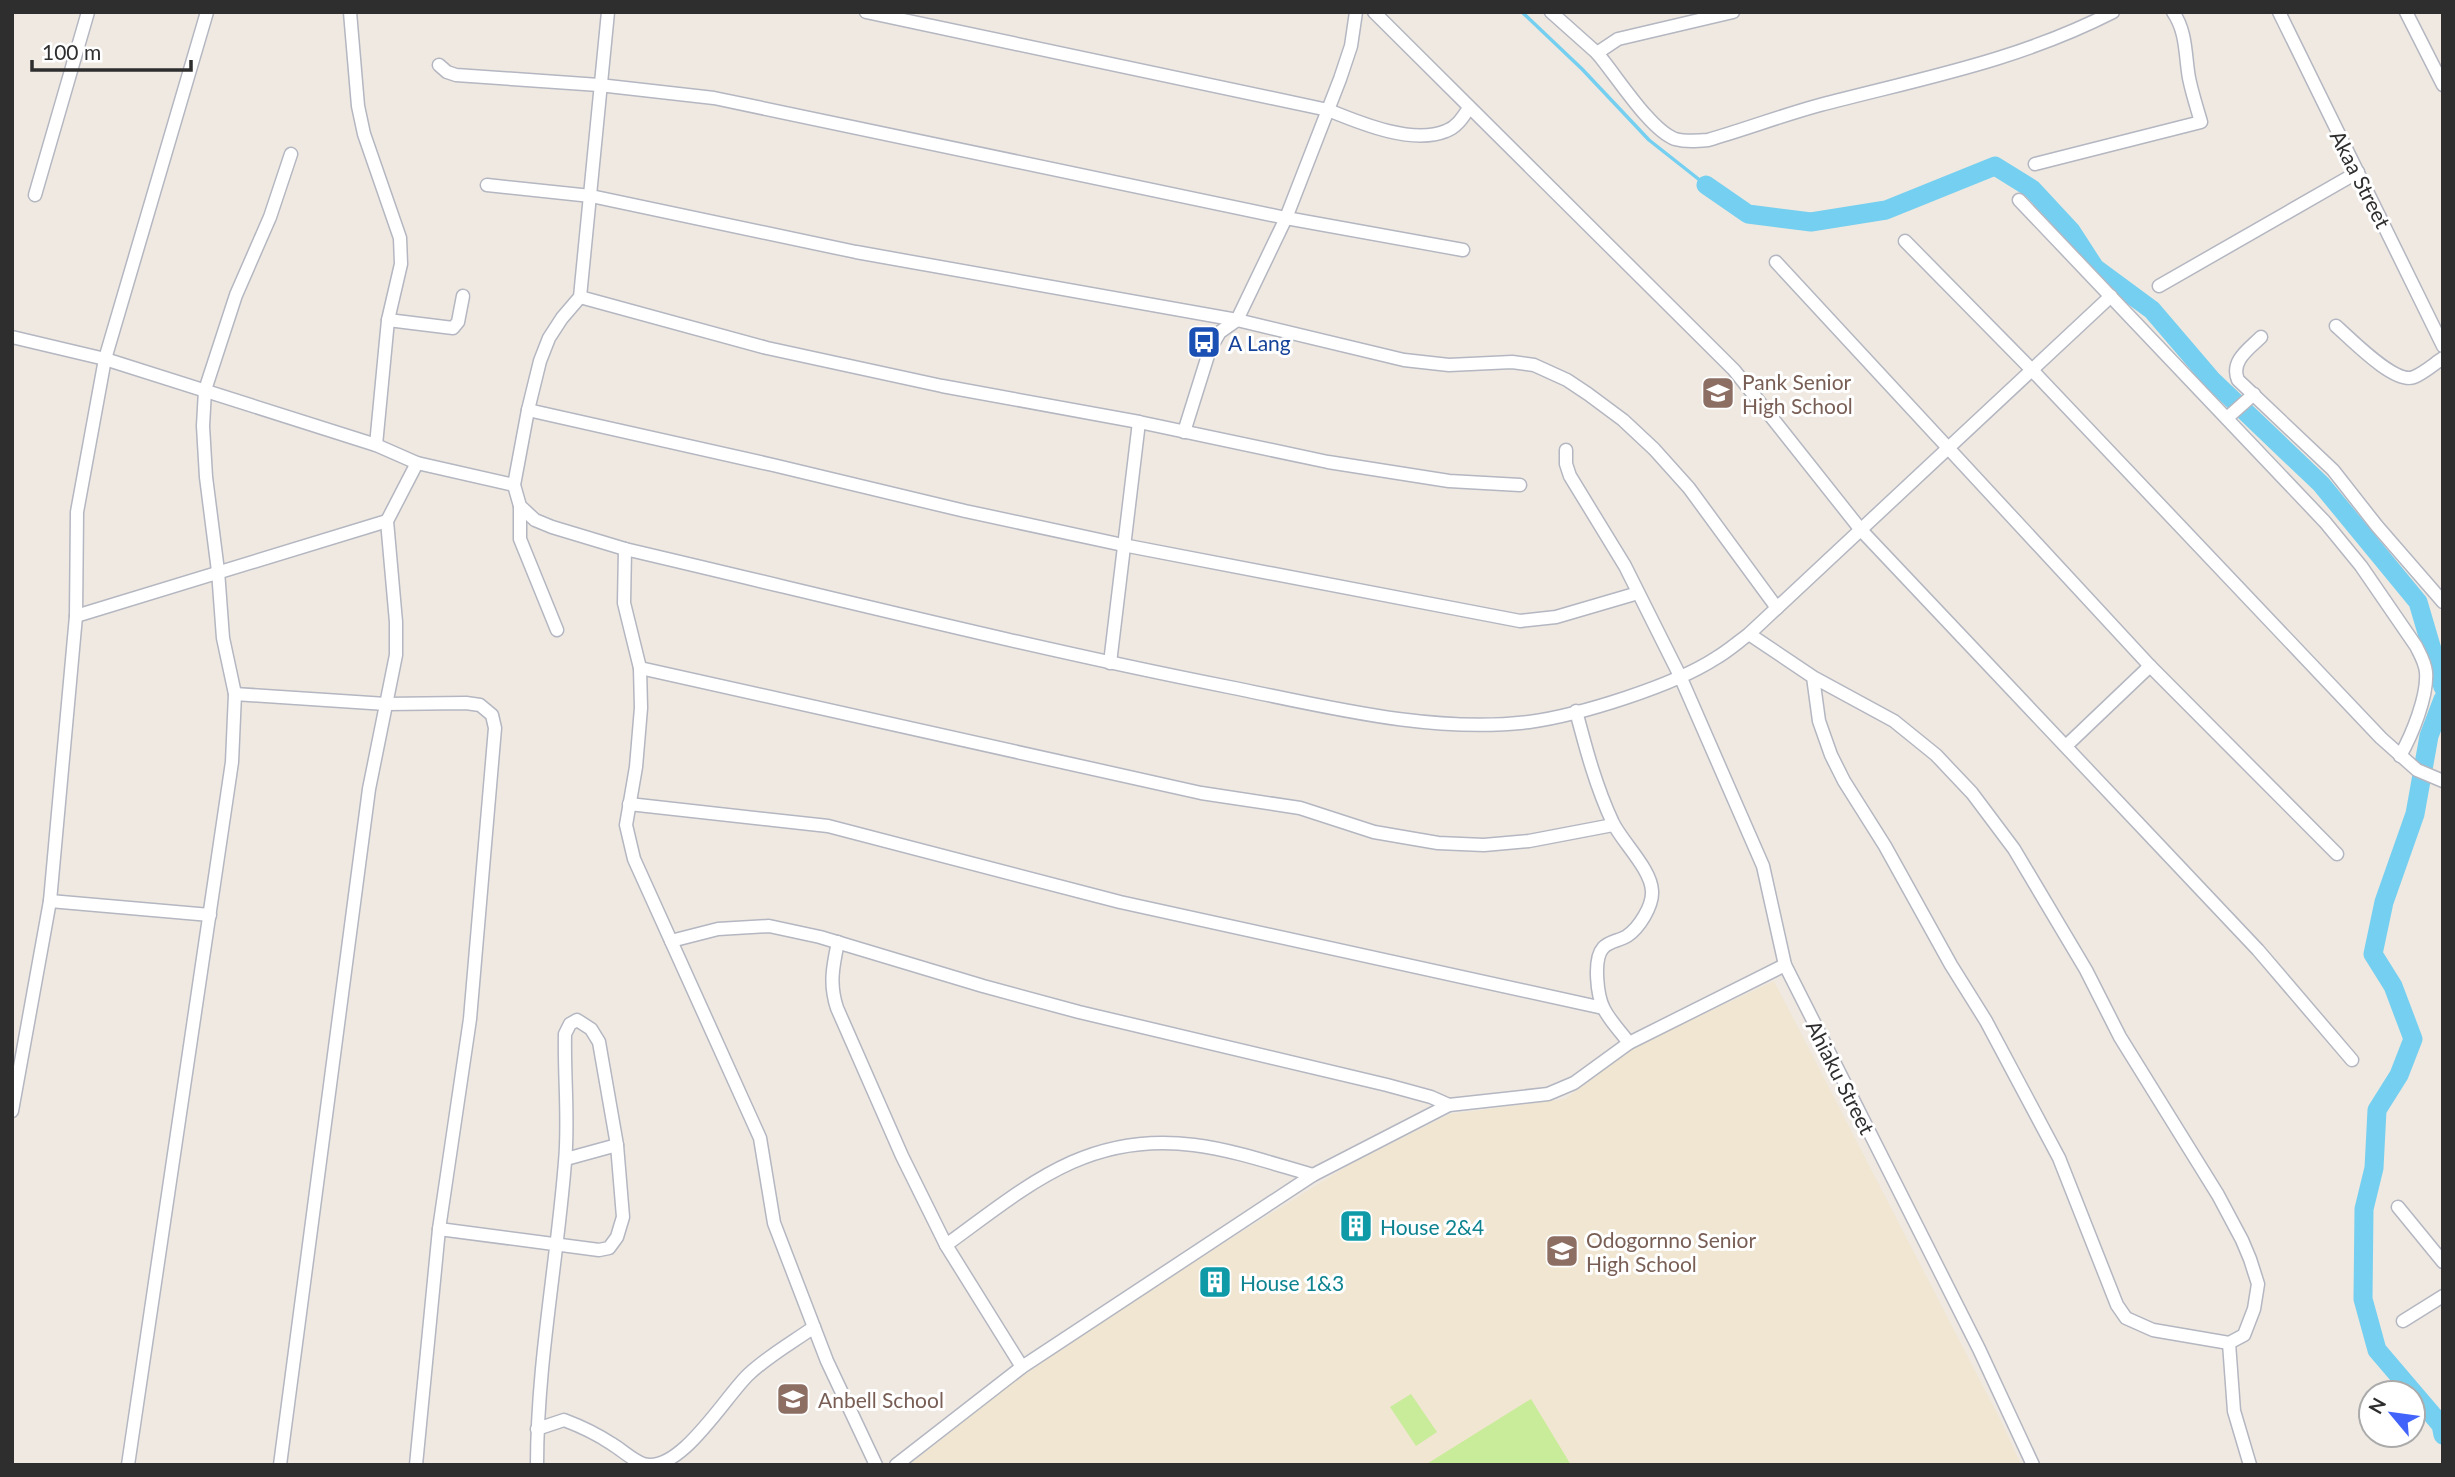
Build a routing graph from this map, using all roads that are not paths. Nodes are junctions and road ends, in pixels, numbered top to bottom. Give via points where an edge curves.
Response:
1 (88, 12) edge
2 (207, 12) edge
3 (350, 12) edge
4 (608, 12) edge
5 (866, 12) edge
6 (1356, 12) edge
7 (1374, 12) edge
8 (1550, 12) edge
9 (1733, 12) edge
10 (2113, 12) edge
11 (2173, 12) edge
12 (2279, 12) edge
13 (2406, 12) edge
14 (1597, 53) junction
15 (439, 65) dead end
16 (600, 85) junction
17 (2443, 86) edge
18 (1469, 108) junction
19 (1328, 110) junction
20 (291, 154) dead end
21 (2035, 164) dead end
22 (2358, 172) junction
23 (487, 185) dead end
24 (35, 195) dead end
25 (591, 196) junction
26 (2019, 200) dead end
27 (1286, 218) junction
28 (1905, 241) dead end
29 (1462, 250) dead end
30 (1776, 262) dead end
31 (2159, 286) dead end
32 (463, 296) dead end
33 (2111, 296) junction
34 (580, 298) junction
35 (388, 320) junction
36 (1237, 320) junction
37 (2336, 326) dead end
38 (12, 337) edge
39 (2261, 337) dead end
40 (2443, 346) edge
41 (2443, 358) edge
42 (105, 359) junction
43 (2031, 369) junction
44 (205, 390) junction
45 (2250, 398) junction
46 (528, 410) junction
47 (2230, 416) junction
48 (1139, 422) junction
49 (1185, 432) junction
50 (376, 445) junction
51 (1948, 447) junction
52 (1566, 450) dead end
53 (417, 463) junction
54 (514, 485) junction
55 (1520, 485) dead end
56 (520, 506) junction
57 (387, 521) junction
58 (1861, 530) junction
59 (1124, 545) junction
60 (625, 549) junction
61 (218, 571) junction
62 (1638, 593) junction
63 (2443, 602) edge
64 (1777, 608) junction
65 (76, 616) junction
66 (557, 630) dead end
67 (1749, 634) junction
68 (1110, 663) junction
69 (2150, 666) junction
70 (640, 668) junction
71 (1680, 676) junction
72 (1813, 677) junction
73 (235, 694) junction
74 (386, 704) junction
75 (1576, 711) junction
76 (2066, 746) junction
77 (2399, 756) junction
78 (2439, 779) edge
79 (629, 804) junction
80 (1614, 825) junction
81 (2337, 855) dead end
82 (50, 901) junction
83 (210, 915) junction
84 (671, 941) junction
85 (838, 942) junction
86 (1785, 965) junction
87 (1603, 1008) junction
88 (1629, 1043) junction
89 (17, 1049) edge
90 (2352, 1060) dead end
91 (1449, 1105) junction
92 (12, 1111) edge
93 (617, 1145) junction
94 (566, 1159) junction
95 (1313, 1175) junction
96 (2398, 1207) dead end
97 (439, 1229) junction
98 (557, 1244) junction
99 (946, 1245) junction
100 (2443, 1262) edge
101 (2443, 1296) edge
102 (2403, 1321) dead end
103 (814, 1327) junction
104 (2229, 1343) junction
105 (1022, 1367) junction
106 (537, 1429) junction
107 (128, 1465) edge
108 (280, 1465) edge
109 (416, 1465) edge
110 (537, 1465) edge
111 (876, 1465) edge
112 (896, 1465) edge
113 (2034, 1465) edge
114 (2250, 1465) edge

1 - 24 street
2 - 42 street
3 - 35 street via 364,134 400,238 401,264
4 - 16 street
5 - 19 street
6 - 19 street via 1351,46
7 - 18 street
8 - 14 street
9 - 14 street via 1618,39
10 - 14 street via 2075,32 1973,67 1693,142 1677,140 1656,126
11 - 21 street via 2185,42 2201,122
12 - 22 street, Akaa Street
13 - 17 street
15 - 16 street via 456,75
16 - 25 street
16 - 27 street via 714,98
18 - 19 street via 1457,124 1428,135 1397,133
18 - 58 street via 1734,370
19 - 27 street
20 - 44 street
22 - 31 street
22 - 40 street, Akaa Street
23 - 25 street
25 - 34 street
25 - 36 street via 856,252
26 - 33 street
27 - 29 street
27 - 36 street
28 - 43 street
30 - 51 street
32 - 35 street via 453,328
33 - 43 street
33 - 47 street
34 - 46 street via 549,338
34 - 48 street via 767,348
35 - 50 street
36 - 49 street via 1220,332 1210,349
36 - 64 street via 1404,360 1449,365 1513,362 1534,365 1567,380 1654,449 1689,488
37 - 41 street via 2385,368 2404,377 2412,378
38 - 42 street
39 - 45 street via 2236,364 2235,373
42 - 44 street
42 - 65 street via 77,512
43 - 51 street
43 - 77 street
44 - 50 street
44 - 61 street via 204,438
45 - 47 street
45 - 63 street via 2333,470
46 - 54 street
46 - 59 street
47 - 77 street via 2361,566 2423,659 2426,679 2416,725
48 - 49 street
48 - 59 street
49 - 55 street via 1328,462 1449,481
50 - 53 street
51 - 58 street
51 - 69 street
52 - 62 street, Ahiaku Street via 1570,476
53 - 54 street
53 - 57 street
54 - 56 street
56 - 60 street via 552,527
56 - 66 street via 520,539
57 - 61 street
57 - 74 street via 396,654
58 - 64 street
58 - 76 street
59 - 62 street via 1520,621 1556,617
59 - 68 street
60 - 68 street
60 - 70 street via 624,603
61 - 65 street
61 - 73 street via 223,638
62 - 71 street, Ahiaku Street
64 - 67 street
65 - 82 street
67 - 71 street via 1715,659
67 - 72 street
68 - 75 street via 1408,719 1529,722
69 - 76 street
69 - 81 street
70 - 79 street via 640,735
70 - 80 street via 1201,793 1300,808 1374,832 1438,843 1529,841
71 - 75 street
71 - 86 street, Ahiaku Street via 1763,866
72 - 104 street via 1819,721 1831,755 1986,1021 2059,1158 2126,1318 2153,1330
72 - 104 street via 1894,721 1936,755 2014,849 2120,1037 2218,1195 2250,1259 2258,1284 2254,1309 2244,1335
73 - 74 street
73 - 83 street via 232,762
74 - 97 street via 480,705 492,715 495,728 470,1019
74 - 108 street via 369,789
75 - 80 street via 1594,778
76 - 90 street via 2258,950
77 - 78 street
79 - 84 street via 626,825 634,859
79 - 87 street via 828,827 1120,902
80 - 87 street via 1651,882 1652,895 1632,931 1607,944 1597,957
82 - 83 street
82 - 89 street
83 - 107 street
84 - 85 street via 718,929 769,926
84 - 103 street via 760,1138 774,1223
85 - 91 street via 1079,1012 1423,1094
85 - 99 street via 831,974 837,1008
86 - 88 street
86 - 113 street, Ahiaku Street
87 - 88 street
88 - 91 street via 1574,1083 1548,1094
89 - 92 street
91 - 95 street
93 - 94 street
93 - 94 street via 599,1042 592,1029 577,1020 565,1034
93 - 98 street via 623,1217 617,1237 609,1248 599,1251
94 - 98 street
95 - 99 street via 1195,1145 1126,1145 1082,1156 1055,1170
95 - 105 street
96 - 100 street
97 - 98 street
97 - 109 street
98 - 106 street
99 - 105 street
101 - 102 street
103 - 106 street via 750,1372 713,1420 680,1452 656,1464 645,1465 564,1420
103 - 111 street
104 - 114 street via 2234,1411
105 - 112 street
106 - 110 street

